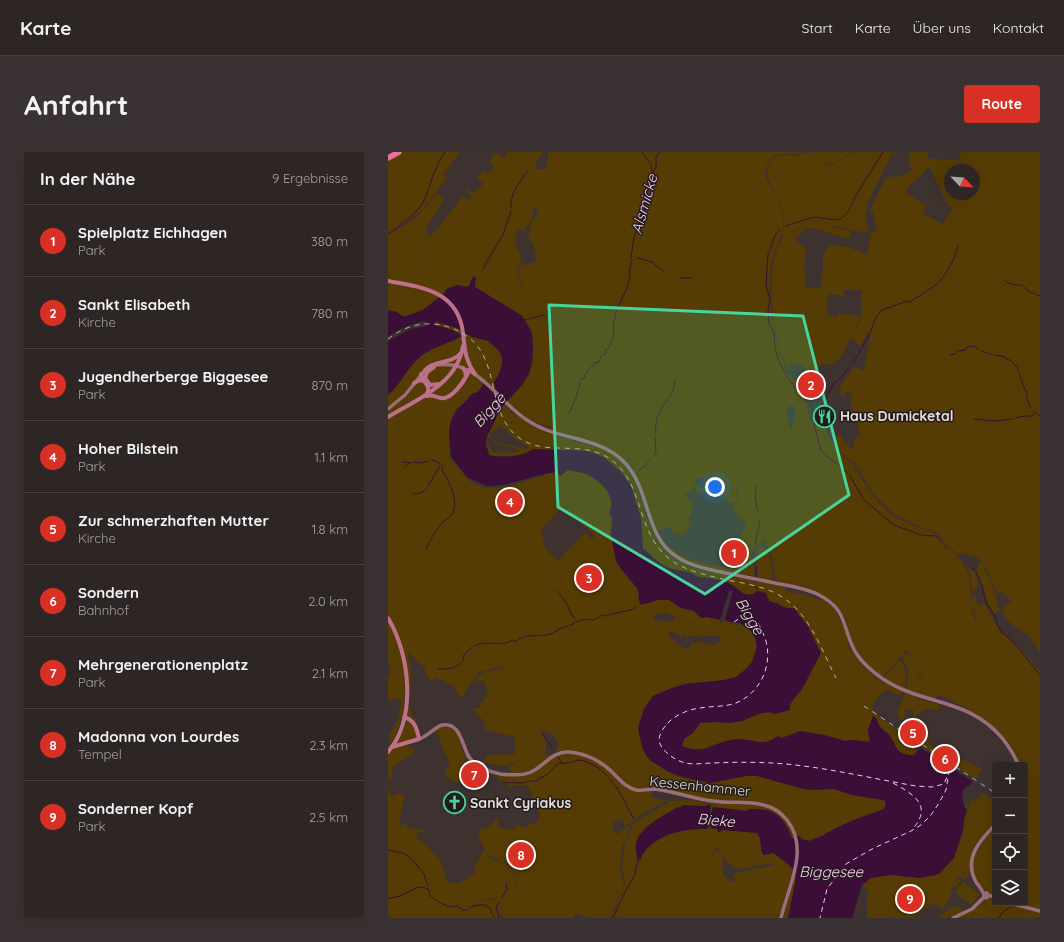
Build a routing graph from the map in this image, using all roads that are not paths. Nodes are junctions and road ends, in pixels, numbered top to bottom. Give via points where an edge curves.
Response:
1 (394, 152) edge
2 (399, 152) edge
3 (388, 157) edge
4 (388, 281) edge
5 (464, 346) junction
6 (462, 352) junction
7 (439, 364) junction
8 (463, 368) junction
9 (469, 370) junction
10 (422, 374) junction
11 (476, 375) junction
12 (466, 377) junction
13 (425, 382) junction
14 (443, 382) junction
15 (414, 383) junction
16 (424, 396) junction
17 (439, 398) junction
18 (388, 409) edge
19 (388, 416) edge
20 (388, 618) edge
21 (408, 719) junction
22 (419, 739) junction
23 (388, 750) edge
24 (1017, 762) edge
25 (992, 828) edge
26 (986, 895) junction
27 (992, 896) edge
28 (1021, 906) edge
29 (1040, 911) edge
30 (781, 918) edge
31 (953, 918) edge

1 - 3 highway
2 - 3 highway
4 - 5 main road via 433,291 445,299 461,323
5 - 6 main road
5 - 11 main road via 467,360
6 - 10 main road via 456,358 428,367
6 - 14 main road via 457,366
7 - 8 main road
7 - 10 main road
7 - 14 main road via 428,371 425,378 432,385
8 - 9 main road
8 - 12 main road
9 - 11 main road
9 - 12 main road
10 - 13 main road
10 - 15 main road
11 - 12 main road via 470,374
11 - 24 main road via 510,407 540,428 595,444 619,457 637,480 657,535 667,549 677,557 698,566 809,591 827,600 842,616 853,648 863,662 882,678 905,691 960,708 981,719 1005,742
12 - 17 main road via 450,395
13 - 15 main road via 420,380
13 - 16 main road via 429,390
14 - 16 main road
14 - 17 main road via 437,391
15 - 18 main road via 402,399
16 - 17 main road
16 - 19 main road
20 - 21 main road via 399,642 404,662
21 - 22 main road
21 - 23 main road
22 - 23 main road
22 - 30 main road, Kessenhammer via 439,726 450,726 459,733 472,761 491,771 507,774 529,773 556,754 574,752 600,763 634,790 656,790 708,800 767,806 785,818 795,836 797,858
25 - 26 main road via 978,844 971,866 978,885
26 - 27 main road
26 - 31 main road via 972,909
28 - 29 main road

